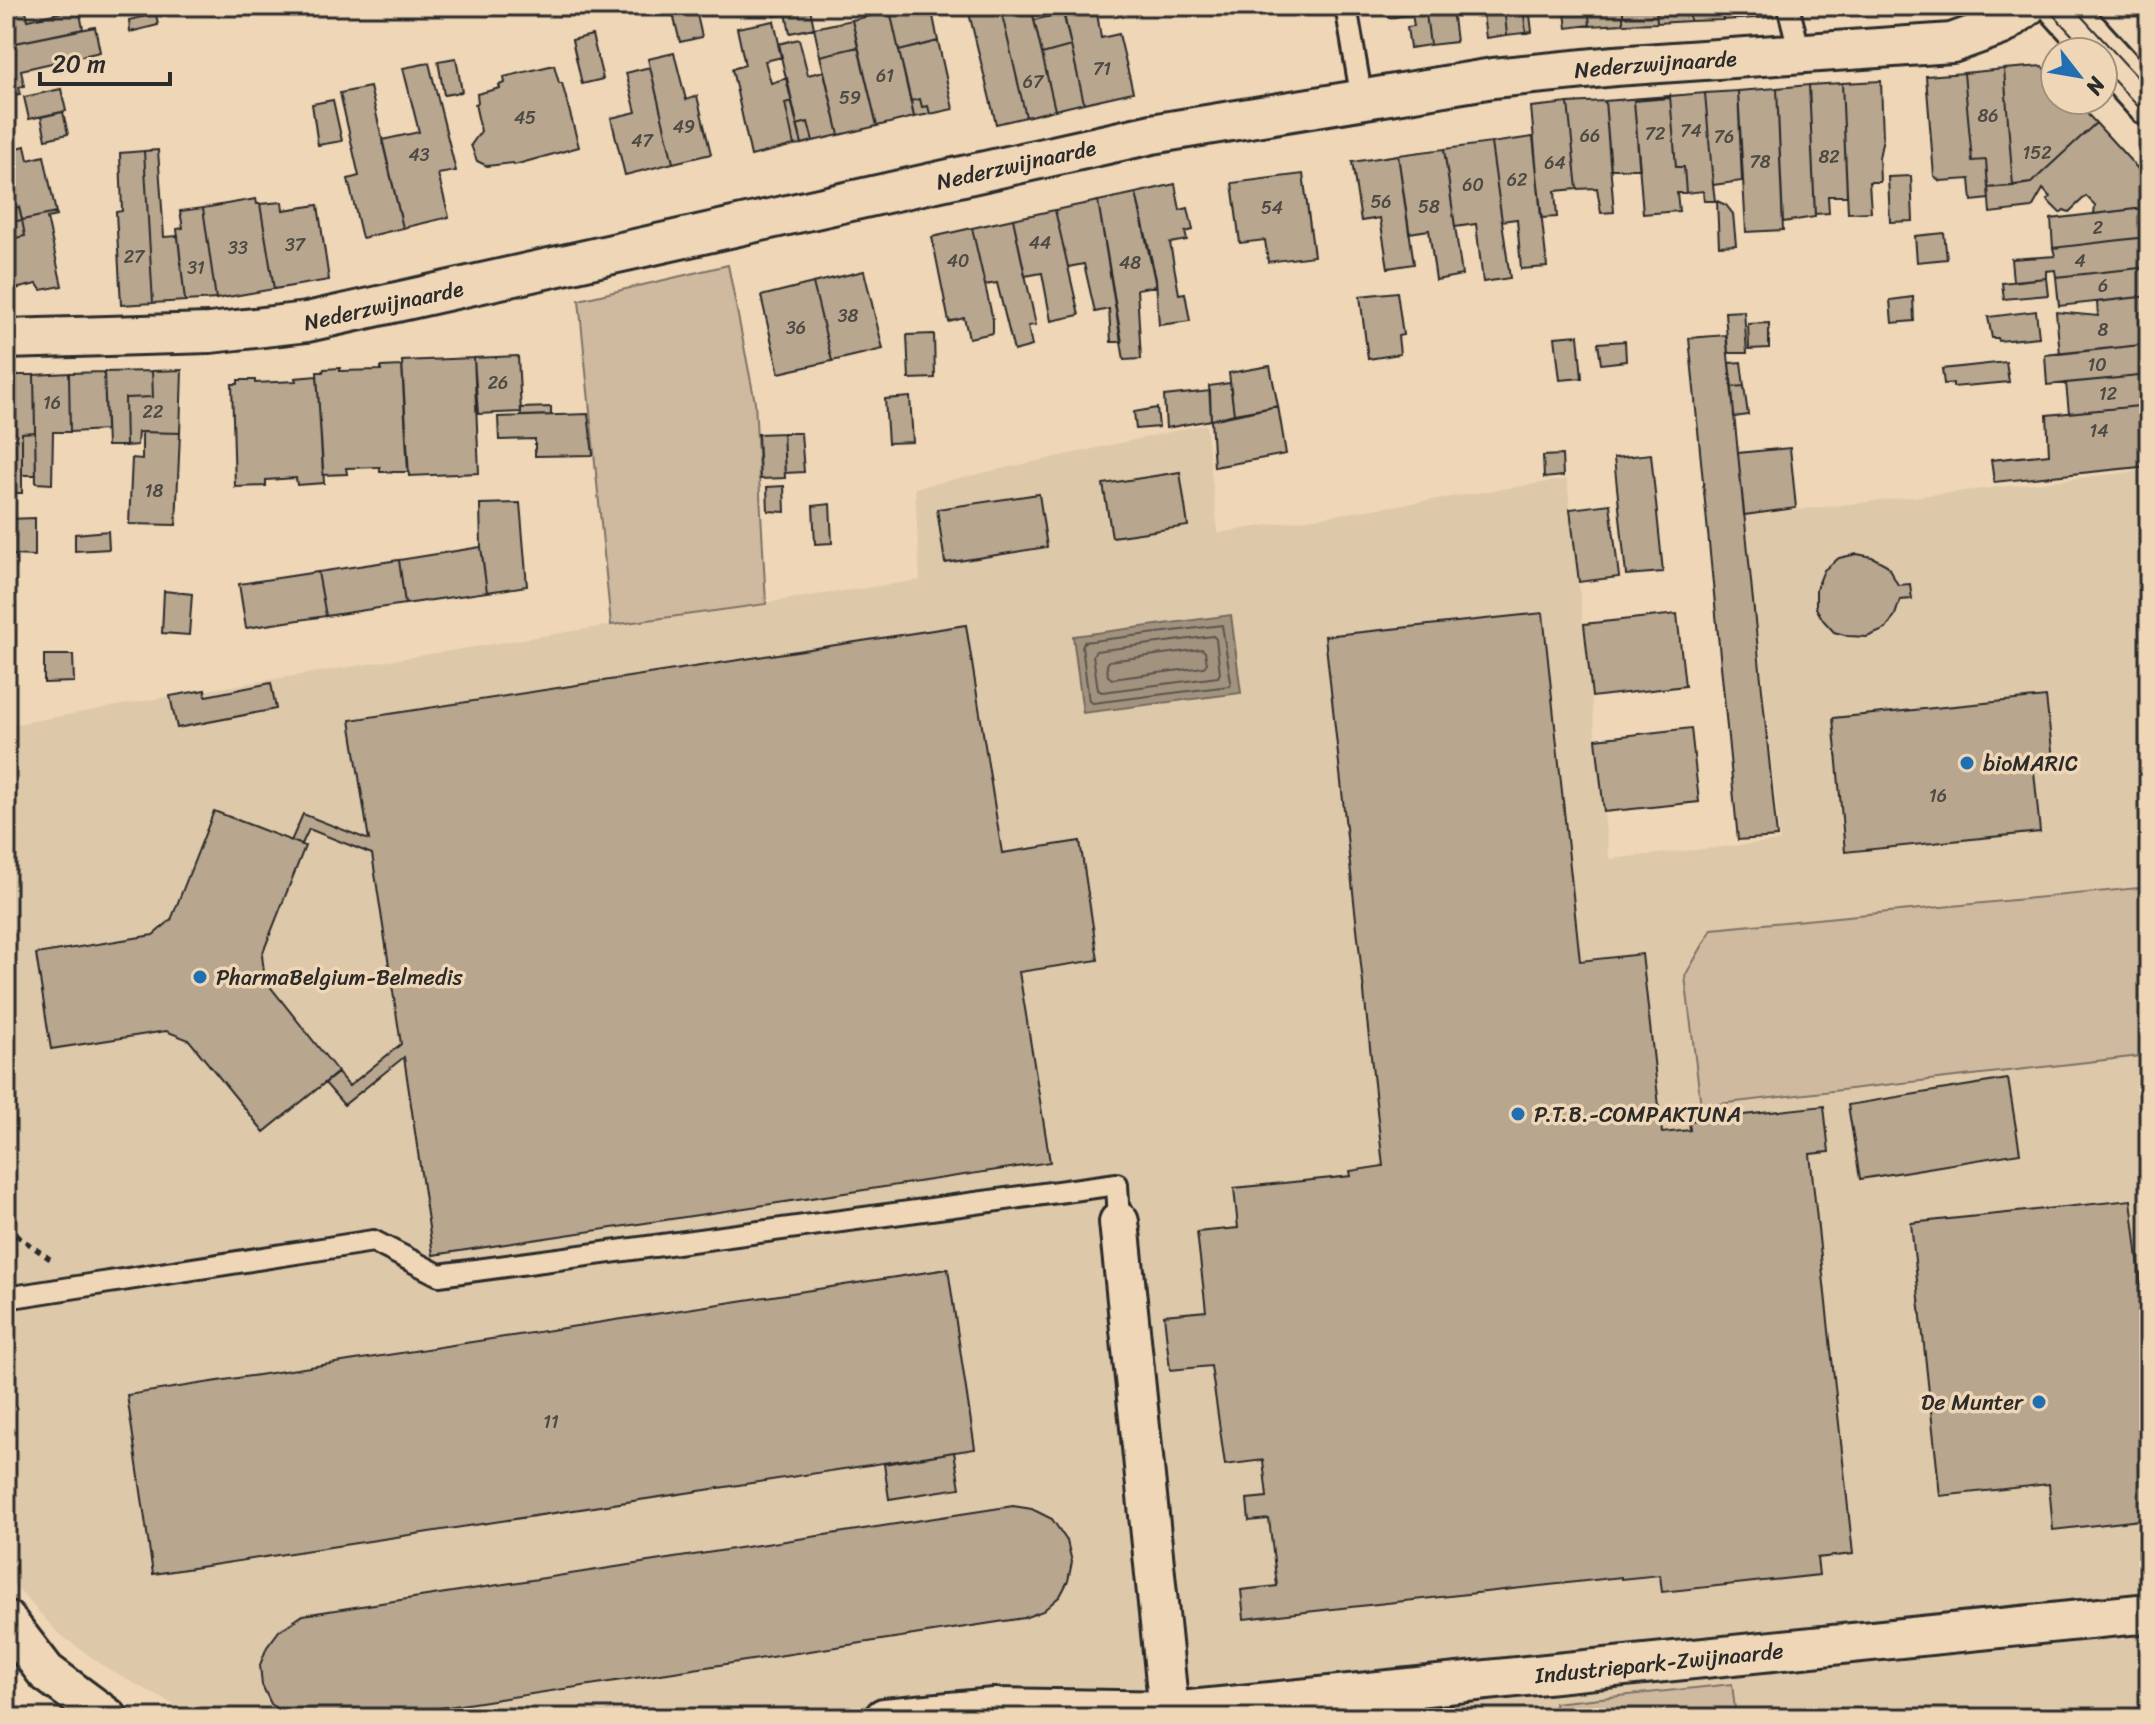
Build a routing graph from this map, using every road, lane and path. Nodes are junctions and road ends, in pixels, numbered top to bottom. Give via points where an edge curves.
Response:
1 (1346, 6) edge
2 (1788, 6) edge
3 (2027, 6) edge
4 (2061, 6) edge
5 (1800, 53) junction
6 (1362, 100) junction
7 (2149, 103) edge
8 (6, 339) edge
9 (1119, 1222) joint
10 (6, 1298) edge
11 (2149, 1613) edge
12 (6, 1620) edge
13 (1411, 1703) edge
14 (1169, 1711) junction
15 (1089, 1714) edge
16 (108, 1718) edge
17 (884, 1718) edge

1 - 6 lane
2 - 5 lane
3 - 5 street, Nederzwijnaarde via 2002,25 1952,43
4 - 7 street
5 - 6 street, Nederzwijnaarde via 1493,78
6 - 8 street, Nederzwijnaarde via 1152,134 307,322 210,333
9 - 10 lane via 1117,1184 439,1275 373,1241
9 - 14 street
11 - 13 street, Industriepark-Zwijnaarde
12 - 16 street via 46,1672
13 - 14 street, Industriepark-Zwijnaarde
14 - 15 street, Industriepark-Zwijnaarde
15 - 17 street, Industriepark-Zwijnaarde via 994,1708

